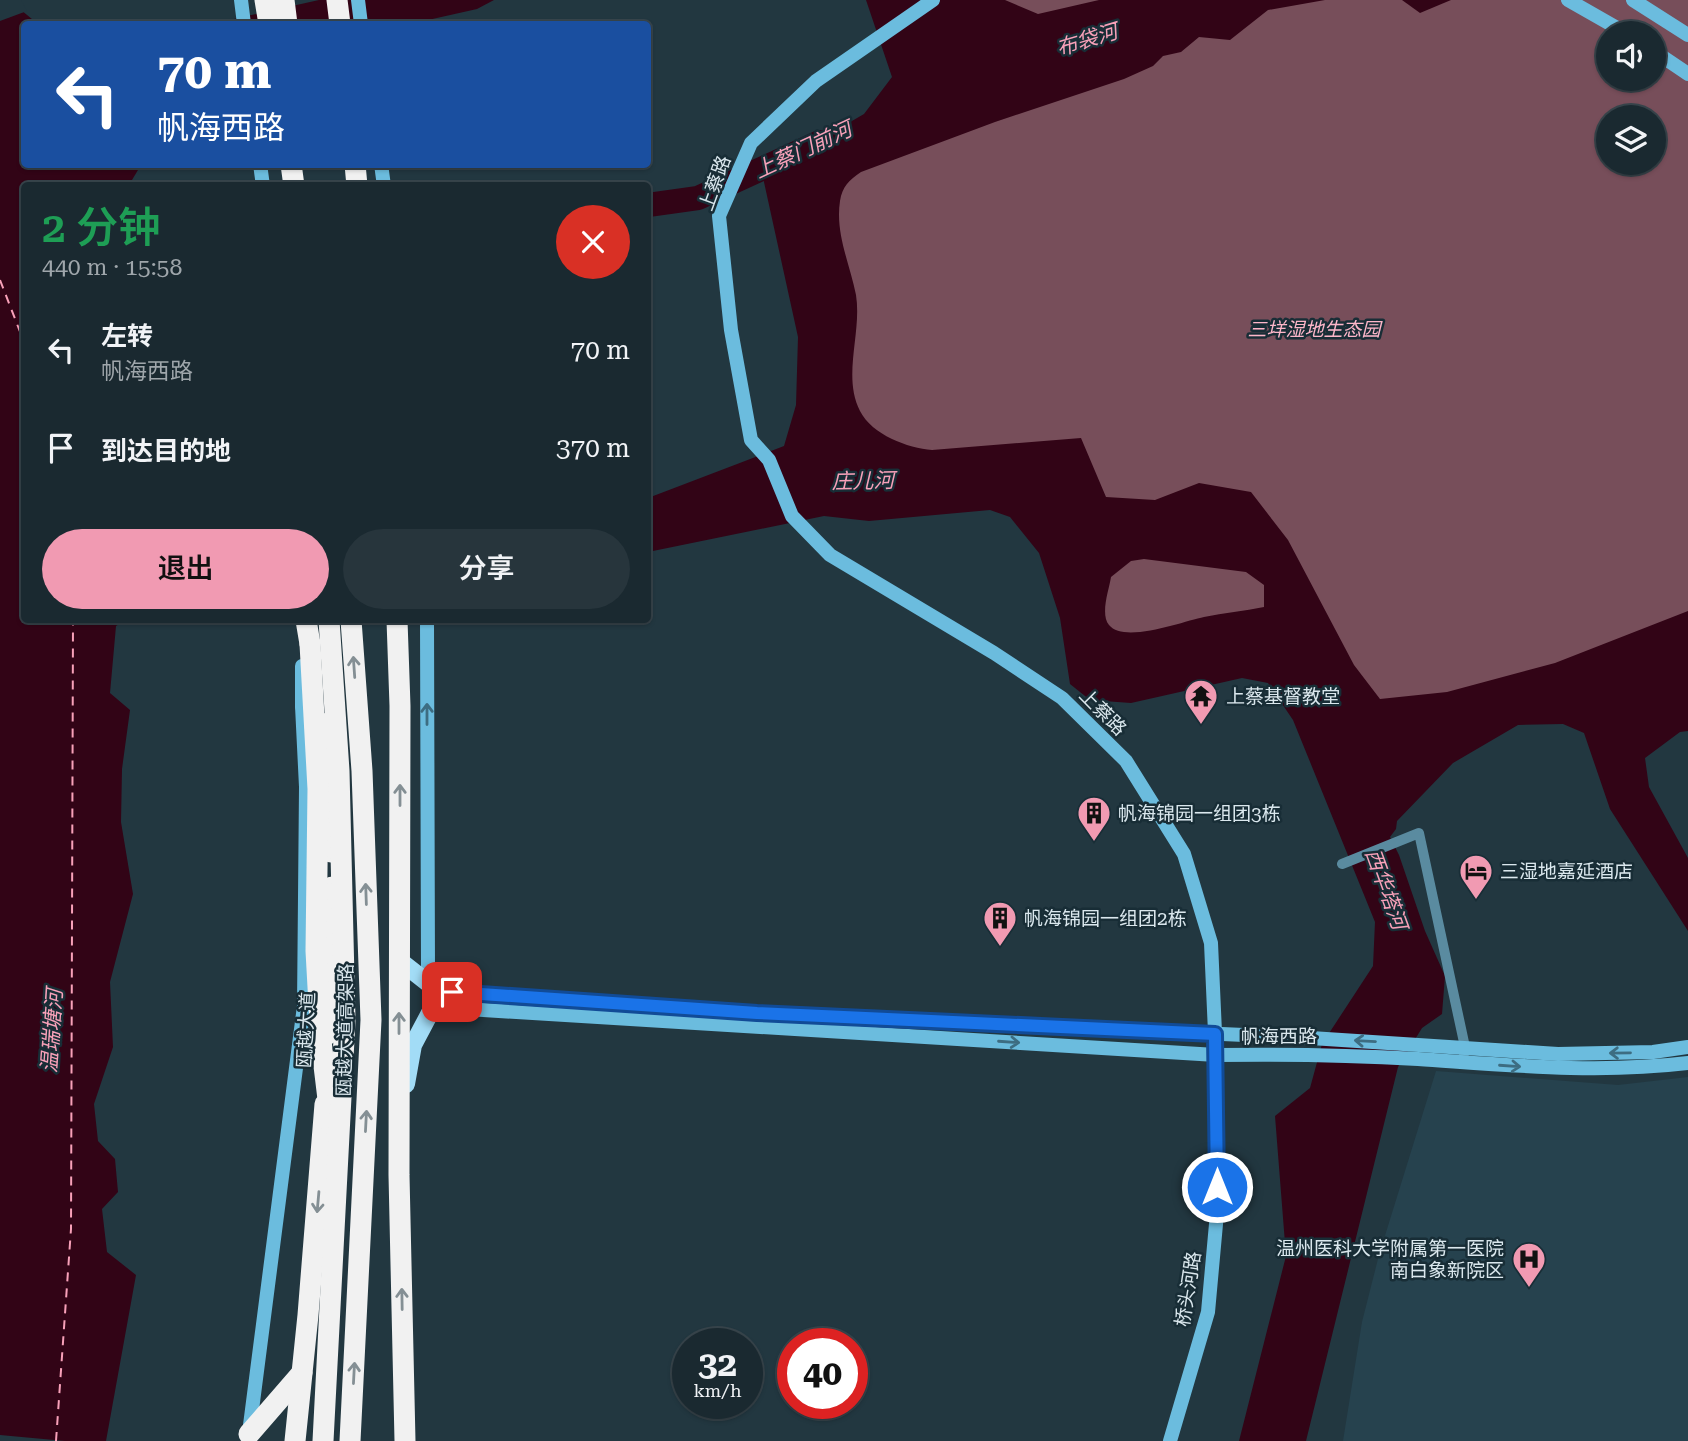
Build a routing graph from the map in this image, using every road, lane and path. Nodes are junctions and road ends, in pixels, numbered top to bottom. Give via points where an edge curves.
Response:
1 (241, 0) edge
2 (258, 0) edge
3 (265, 0) edge
4 (284, 0) edge
5 (337, 0) edge
6 (358, 0) edge
7 (933, 0) edge
8 (1568, 0) edge
9 (1633, 0) edge
10 (244, 21) edge
11 (261, 21) edge
12 (268, 21) edge
13 (287, 21) edge
14 (340, 21) edge
15 (361, 21) edge
16 (1605, 21) edge
17 (1688, 35) edge
18 (1666, 59) edge
19 (1688, 74) edge
20 (304, 623) edge
21 (305, 623) edge
22 (330, 623) edge
23 (330, 623) edge
24 (351, 623) edge
25 (397, 623) edge
26 (427, 623) edge
27 (302, 706) junction
28 (327, 770) junction
29 (1342, 864) dead end
30 (400, 961) junction
31 (452, 1000) junction
32 (1215, 1034) junction
33 (1465, 1047) junction
34 (1688, 1048) edge
35 (1216, 1055) junction
36 (1462, 1063) junction
37 (1688, 1063) edge
38 (399, 1175) junction
39 (338, 1183) junction
40 (302, 1373) junction
41 (248, 1438) edge
42 (295, 1441) edge
43 (323, 1441) edge
44 (351, 1441) edge
45 (405, 1441) edge
46 (1170, 1441) edge

1 - 10 street
2 - 11 highway
3 - 12 highway
4 - 13 highway
5 - 14 highway
6 - 15 street
7 - 32 street, 上蔡路 via 817,81 751,143 719,216 731,330 751,440 769,460 792,516 830,555 1062,698 1126,761 1184,854 1211,943
8 - 16 street
9 - 17 street
18 - 19 street
20 - 27 street
21 - 39 highway, bridge via 310,644 318,789 316,951 321,1041
22 - 28 highway, 瓯越大道
23 - 39 highway, 瓯越大道高架路, bridge via 345,1020
44 -> 24 highway, 瓯越大道高架路 via 370,1020 362,771
30 -> 25 highway
31 -> 26 street via 428,969
27 - 28 street
27 - 41 street via 304,1006
28 -> 40 highway, 瓯越大道 via 331,968 324,1126
29 - 33 street via 1419,833
30 - 31 main road
38 -> 30 highway
31 - 32 street, 帆海西路
31 -> 35 street, 帆海西路
31 - 38 main road via 431,1011 413,1045
33 -> 32 street, 帆海西路
32 - 35 street, 上蔡路
34 -> 33 street, 帆海西路 via 1558,1054
33 - 36 street
35 - 36 street, 帆海西路 via 1310,1054
35 - 46 street, 桥头河路 via 1217,1213 1208,1312
36 -> 37 street, 帆海西路 via 1558,1070
45 -> 38 highway
39 - 43 highway, 瓯越大道高架路, bridge
40 - 41 highway
40 - 42 highway, 瓯越大道

